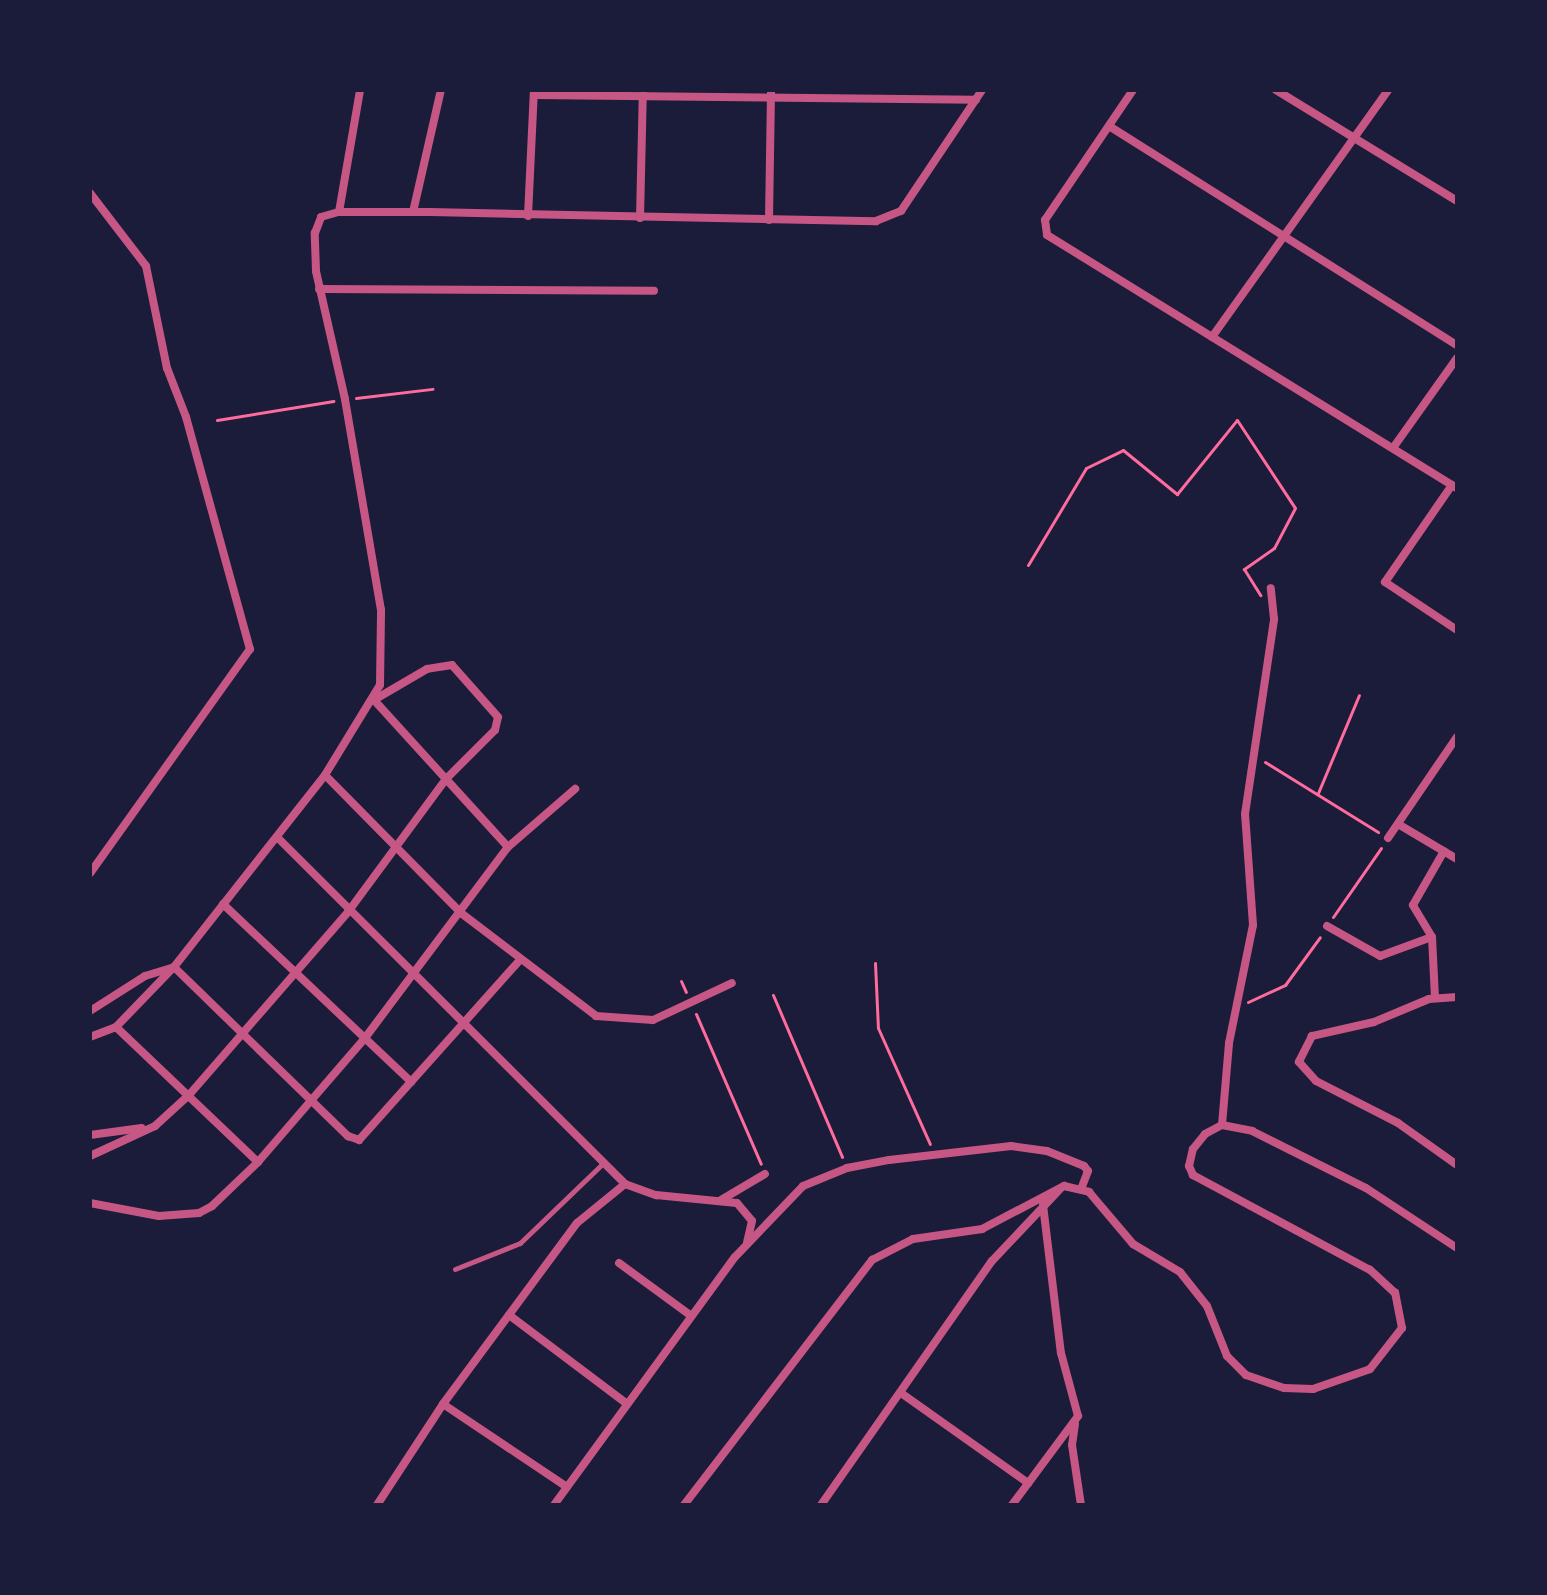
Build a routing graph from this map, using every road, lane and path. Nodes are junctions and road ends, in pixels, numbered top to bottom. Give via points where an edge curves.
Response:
1 (360, 90) edge
2 (441, 90) edge
3 (982, 90) edge
4 (1133, 90) edge
5 (1276, 90) edge
6 (1388, 90) edge
7 (534, 93) edge
8 (642, 94) edge
9 (771, 95) edge
10 (976, 100) junction
11 (1109, 126) junction
12 (1355, 136) junction
13 (90, 193) edge
14 (1457, 201) edge
15 (339, 212) junction
16 (413, 212) junction
17 (528, 216) junction
18 (640, 218) junction
19 (769, 220) junction
20 (1284, 235) junction
21 (319, 289) junction
22 (654, 291) dead end
23 (1212, 337) junction
24 (1457, 345) edge
25 (1457, 358) edge
26 (432, 389) dead end
27 (345, 399) junction
28 (217, 420) dead end
29 (1393, 448) junction
30 (1455, 486) edge
31 (1028, 565) dead end
32 (1271, 588) dead end
33 (1274, 619) junction
34 (1457, 630) edge
35 (1359, 695) dead end
36 (374, 700) junction
37 (1457, 737) edge
38 (1255, 756) junction
39 (325, 775) junction
40 (446, 779) junction
41 (575, 789) dead end
42 (1318, 793) junction
43 (1398, 824) junction
44 (277, 837) junction
45 (1388, 838) junction
46 (396, 847) junction
47 (508, 847) junction
48 (1444, 851) junction
49 (1457, 859) edge
50 (90, 873) edge
51 (223, 904) junction
52 (348, 912) junction
53 (461, 913) junction
54 (1327, 926) junction
55 (1432, 937) junction
56 (519, 961) junction
57 (875, 963) dead end
58 (174, 967) junction
59 (293, 970) junction
60 (414, 973) junction
61 (681, 981) dead end
62 (732, 983) dead end
63 (773, 995) dead end
64 (1457, 997) edge
65 (1435, 998) junction
66 (692, 1004) junction
67 (1237, 1006) junction
68 (90, 1011) edge
69 (465, 1022) junction
70 (116, 1027) junction
71 (240, 1035) junction
72 (90, 1037) edge
73 (365, 1038) junction
74 (411, 1082) junction
75 (189, 1095) junction
76 (310, 1099) junction
77 (1222, 1125) junction
78 (155, 1126) junction
79 (90, 1135) edge
80 (933, 1153) junction
81 (90, 1156) edge
82 (258, 1162) junction
83 (602, 1164) junction
84 (1457, 1165) edge
85 (847, 1168) junction
86 (765, 1174) joint
87 (625, 1184) junction
88 (1064, 1186) junction
89 (1082, 1187) junction
90 (721, 1200) junction
91 (90, 1203) edge
92 (1043, 1205) junction
93 (747, 1242) junction
94 (1457, 1248) edge
95 (619, 1263) dead end
96 (455, 1269) dead end
97 (509, 1315) junction
98 (690, 1315) junction
99 (901, 1393) junction
100 (443, 1404) junction
101 (627, 1404) junction
102 (1078, 1416) junction
103 (1028, 1483) junction
104 (567, 1487) junction
105 (377, 1505) edge
106 (554, 1505) edge
107 (684, 1505) edge
108 (821, 1505) edge
109 (1012, 1505) edge
110 (1081, 1505) edge

1 - 15 street
2 - 16 street
3 - 10 street
4 - 11 street
5 - 12 street
6 - 12 street
7 - 8 street
7 - 17 street
8 - 9 street
8 - 18 street
9 - 10 street
9 - 19 street
10 - 19 street via 901,211 889,218 860,224
11 - 20 street
11 - 23 street via 1043,228
12 - 14 street
12 - 20 street
13 - 50 street via 146,266 167,368 186,417 250,649
15 - 16 street
15 - 21 street via 321,217 315,233
16 - 17 street
17 - 18 street
18 - 19 street
20 - 23 street
20 - 24 street
21 - 22 street
21 - 27 street
23 - 29 street
25 - 29 street
26 - 27 path
27 - 28 path
27 - 36 street via 381,610 382,671
29 - 30 street
30 - 34 street via 1385,582
31 - 33 path via 1086,468 1123,450 1177,494 1237,420 1295,508 1274,548 1244,569
32 - 33 street
33 - 38 street
35 - 42 path
36 - 39 street
36 - 40 street
36 - 40 street via 442,664 471,680 498,717 495,730
37 - 43 street
38 - 42 path
38 - 67 street via 1245,814 1253,925
39 - 44 street
39 - 46 street
40 - 46 street
40 - 47 street
41 - 47 street
42 - 45 path
43 - 45 street
43 - 48 street
44 - 51 street
44 - 52 street
45 - 54 path
46 - 52 street
46 - 53 street
47 - 53 street
48 - 49 street
48 - 55 street via 1413,905
51 - 58 street
51 - 59 street
52 - 59 street
52 - 60 street
53 - 56 street
53 - 60 street
54 - 55 street via 1380,956
54 - 67 path via 1285,985
55 - 65 street
56 - 66 street via 596,1016 653,1020
56 - 69 street
57 - 80 path via 878,1028
58 - 68 street via 145,976
58 - 70 street
58 - 71 street
59 - 71 street
59 - 73 street
60 - 69 street
60 - 73 street
61 - 66 path
62 - 66 street
63 - 85 path
64 - 65 street
65 - 84 street via 1374,1022 1312,1036 1299,1056 1308,1076 1398,1123
66 - 86 path
67 - 77 street
69 - 74 street
69 - 83 street
70 - 72 street
70 - 75 street
71 - 75 street
71 - 76 street
73 - 74 street
73 - 76 street
74 - 76 street via 359,1140
75 - 78 street
75 - 82 street
76 - 82 street
77 - 89 street via 1193,1149 1193,1175 1370,1270 1395,1293 1403,1317 1398,1337 1383,1358 1355,1378 1300,1389 1270,1385 1237,1369 1199,1294 1180,1272 1133,1244 1101,1202
77 - 94 street via 1252,1131 1366,1188
78 - 79 street
78 - 81 street
80 - 85 street
80 - 89 street via 1011,1146 1047,1151 1087,1168
82 - 91 street via 199,1213 159,1216
83 - 87 street
83 - 96 lane via 520,1243
85 - 93 street via 794,1192
86 - 90 street
87 - 90 street via 656,1195
87 - 97 street via 577,1223
88 - 89 street
88 - 92 street
88 - 107 street via 982,1229 913,1239 872,1260
90 - 93 street via 747,1210 752,1221
92 - 99 street via 992,1261
92 - 102 street via 1061,1353
93 - 98 street
95 - 98 street
97 - 100 street
97 - 101 street
98 - 101 street
99 - 103 street
99 - 108 street
100 - 104 street
100 - 105 street
101 - 104 street
102 - 103 street
102 - 110 street via 1072,1445
103 - 109 street
104 - 106 street

